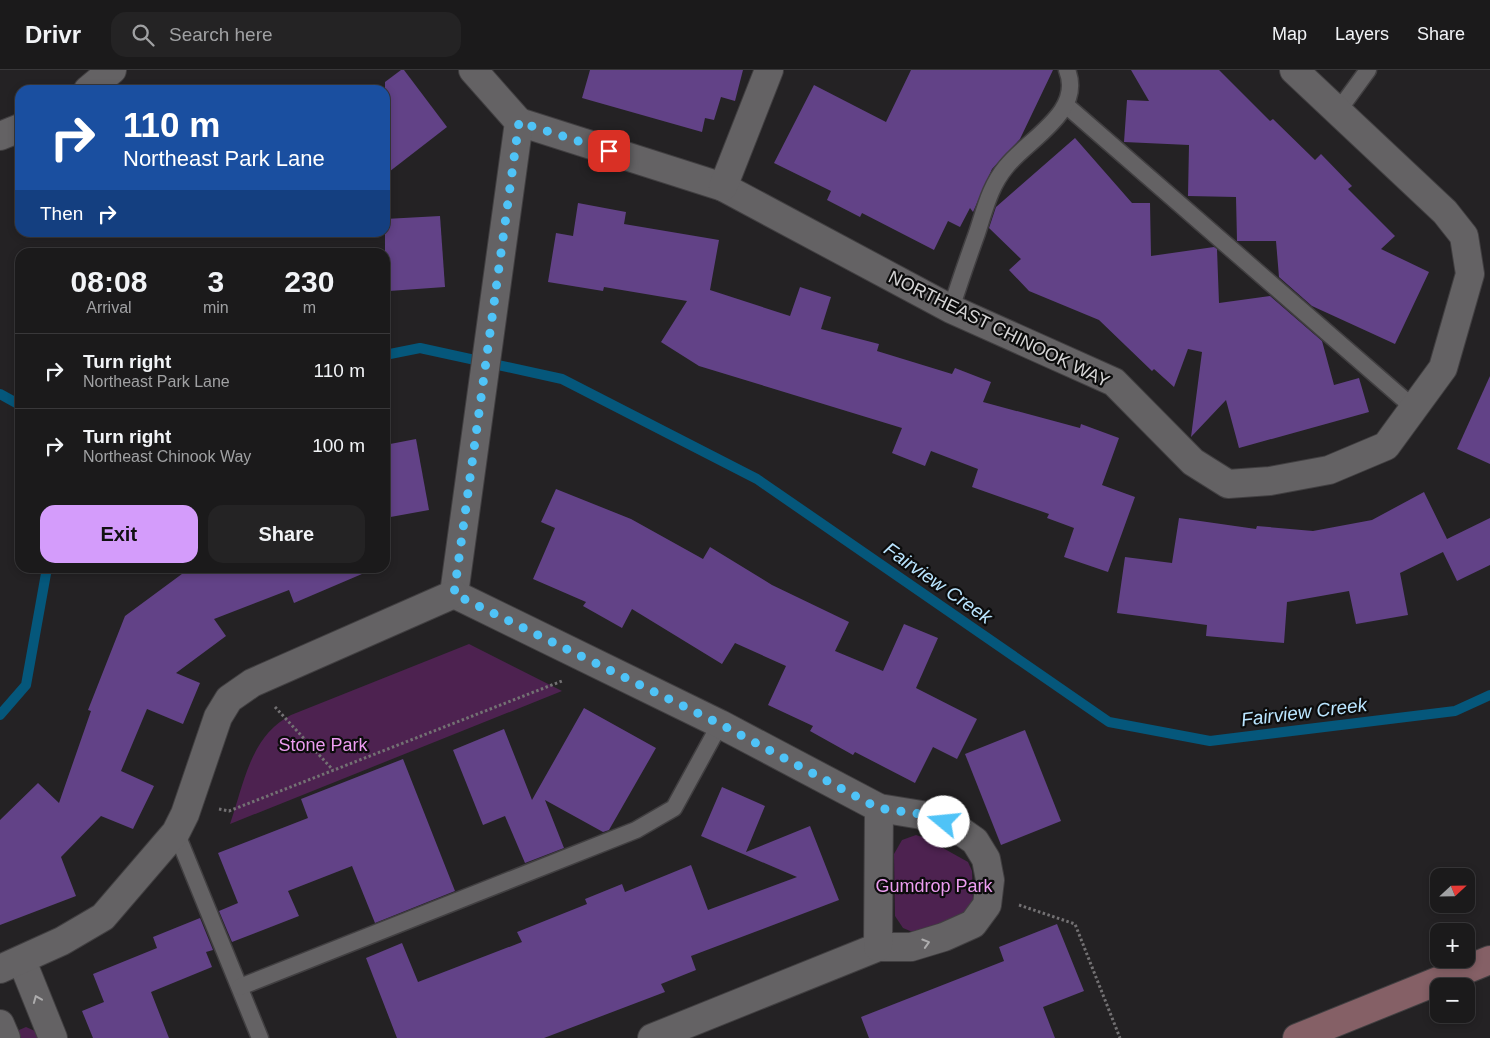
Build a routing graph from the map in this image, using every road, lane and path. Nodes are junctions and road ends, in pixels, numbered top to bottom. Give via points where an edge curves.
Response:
1 (112, 70) edge
2 (473, 70) edge
3 (769, 70) edge
4 (1066, 70) edge
5 (1294, 70) edge
6 (1368, 70) edge
7 (94, 85) edge
8 (1067, 106) junction
9 (1338, 111) junction
10 (519, 122) junction
11 (15, 130) edge
12 (0, 136) edge
13 (722, 188) junction
14 (951, 309) junction
15 (1415, 409) junction
16 (454, 594) junction
17 (580, 655) junction
18 (252, 682) junction
19 (720, 724) junction
20 (334, 770) junction
21 (189, 803) junction
22 (878, 808) junction
23 (176, 832) junction
24 (990, 896) junction
25 (878, 946) junction
26 (1490, 960) edge
27 (11, 965) edge
28 (240, 987) junction
29 (0, 1024) edge
30 (6, 1038) edge
31 (53, 1038) edge
32 (260, 1038) edge
33 (652, 1038) edge
34 (1120, 1038) edge
35 (1298, 1038) edge

1 - 7 street
2 - 10 street
3 - 13 street
4 - 8 lane via 1069,77
5 - 9 street, NORTHEAST CHINOOK WAY
6 - 9 lane
8 - 14 lane via 1048,128 1018,152 995,181
8 - 15 lane
9 - 15 street, NORTHEAST CHINOOK WAY via 1445,212 1464,236 1470,274 1462,304 1443,368
10 - 13 street, NORTHEAST CHINOOK WAY
10 - 16 street
11 - 12 street
13 - 14 street, NORTHEAST CHINOOK WAY
14 - 15 street, NORTHEAST CHINOOK WAY via 1114,382 1193,462 1228,484 1270,481 1329,470 1386,446
16 - 17 street
16 - 18 street
17 - 19 street
17 - 20 path via 561,682
18 - 20 path
18 - 21 street via 229,699 218,717
19 - 22 street
19 - 28 lane via 674,808 636,830
20 - 21 path via 229,811
21 - 23 street
22 - 24 street via 934,816 975,841 986,860
22 - 25 street
23 - 27 street via 102,917 62,941
23 - 28 lane
25 -> 24 street via 912,947 944,938 973,924
24 - 34 path via 1075,924
25 - 33 street
26 - 35 main road
31 -> 27 street
28 - 32 lane
29 - 30 street

